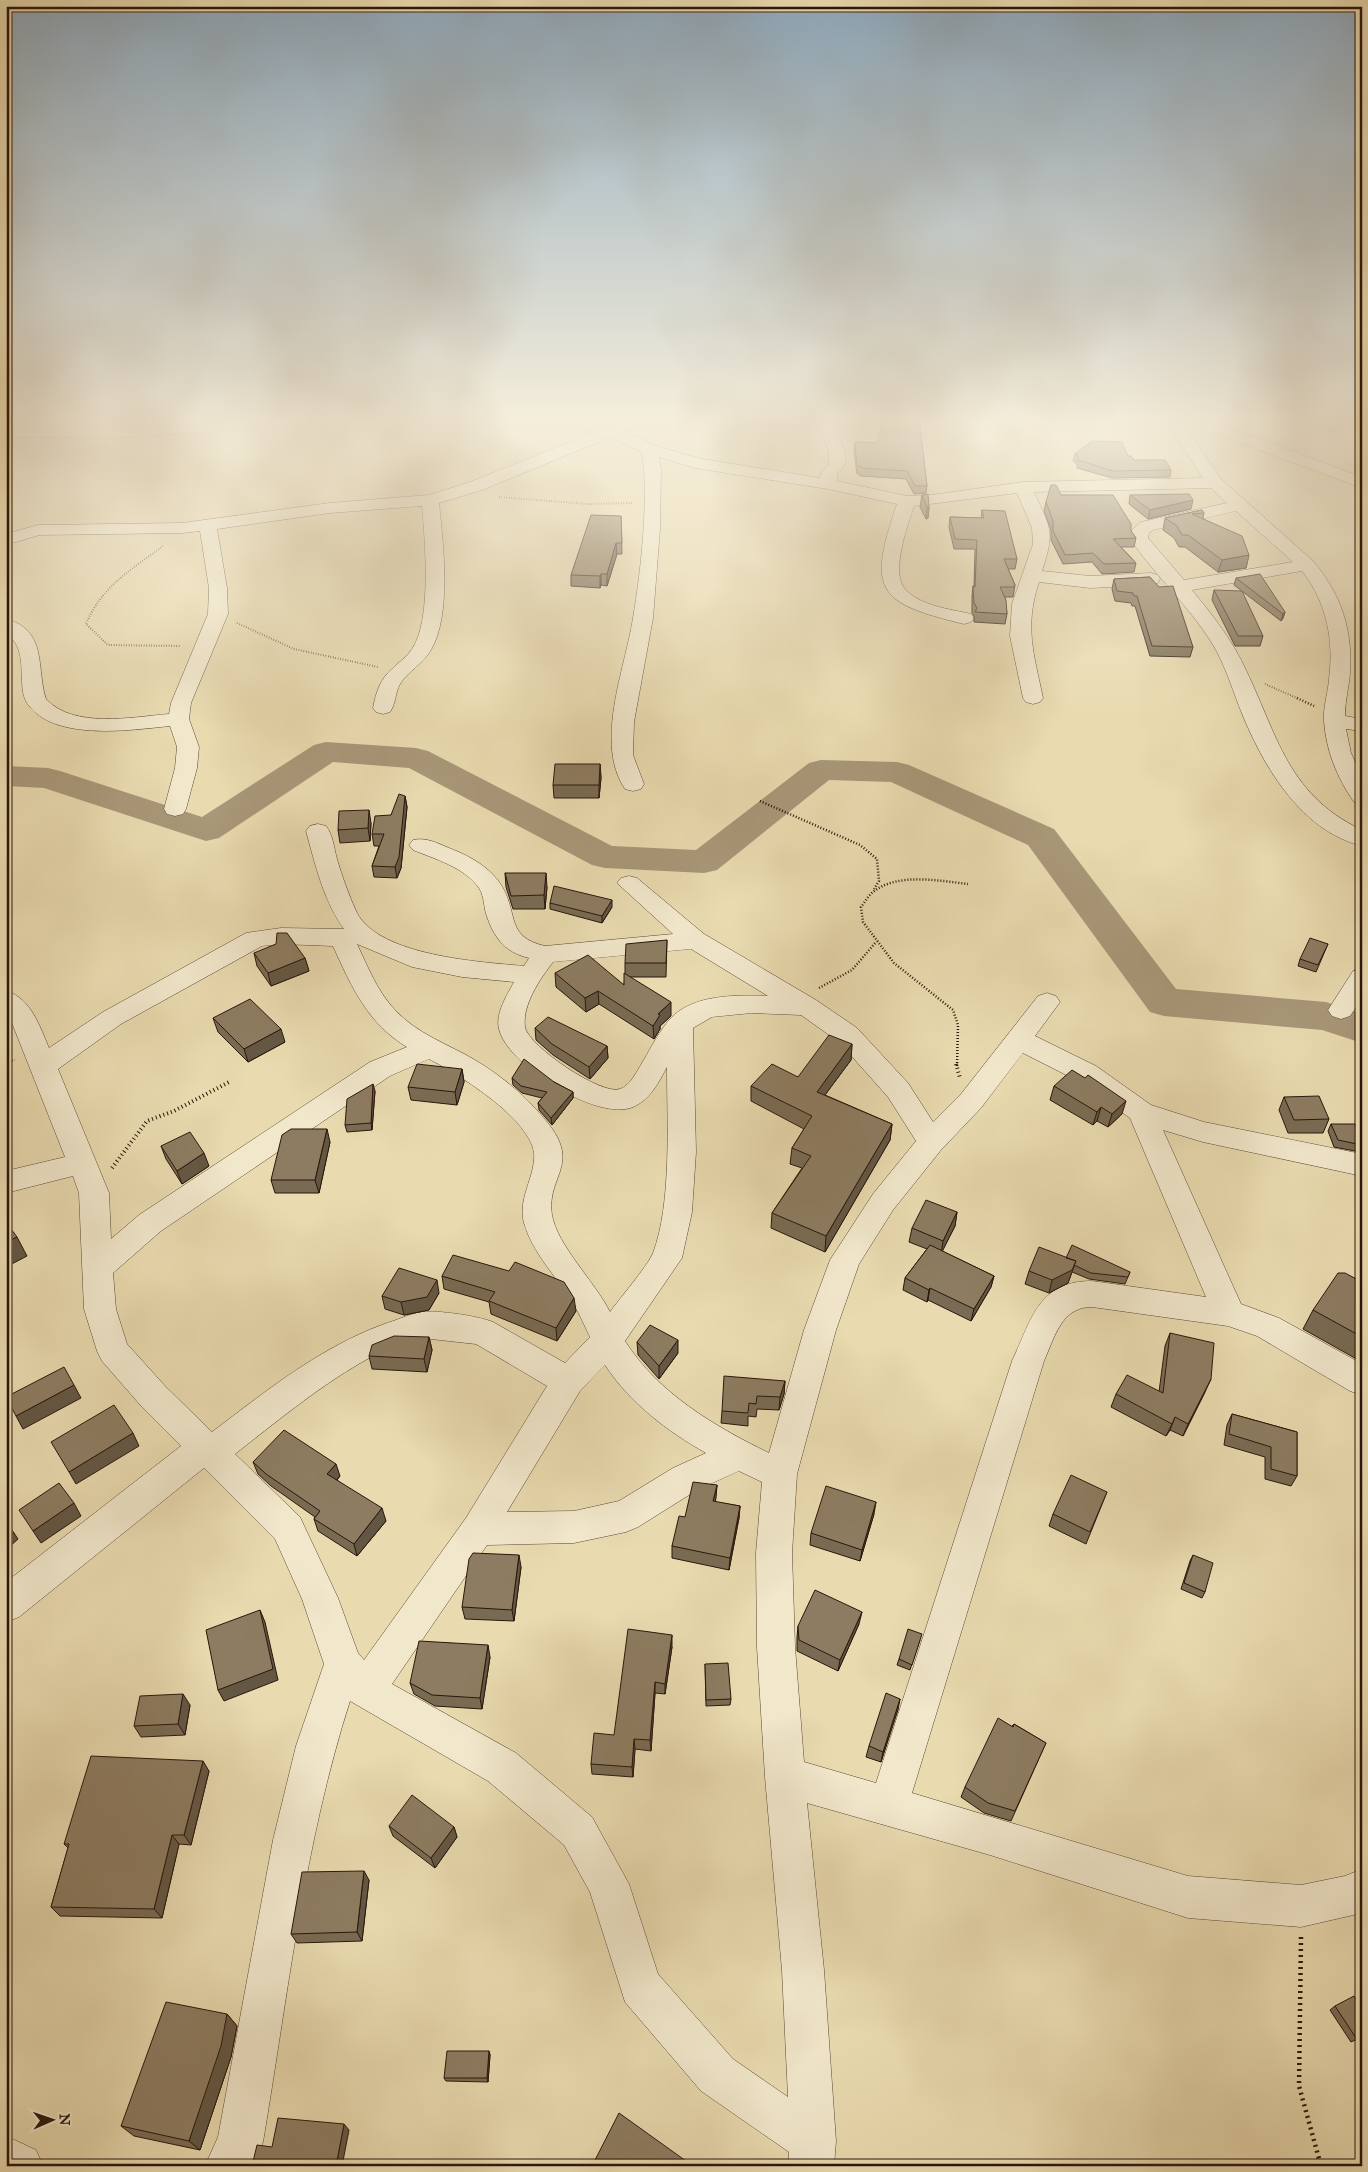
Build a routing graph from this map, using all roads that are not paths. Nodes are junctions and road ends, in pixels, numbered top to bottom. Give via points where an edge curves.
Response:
1 (246, 520) edge
2 (432, 520) edge
3 (650, 520) edge
4 (901, 520) edge
5 (1038, 520) edge
6 (1172, 520) edge
7 (1256, 520) edge
8 (208, 526) junction
9 (6, 540) edge
10 (1307, 565) junction
11 (1032, 576) junction
12 (1176, 582) junction
13 (964, 618) dead end
14 (6, 625) edge
15 (1033, 698) dead end
16 (383, 708) dead end
17 (1335, 717) junction
18 (178, 719) junction
19 (1362, 726) edge
20 (633, 784) dead end
21 (1362, 797) edge
22 (175, 809) dead end
23 (318, 831) dead end
24 (1362, 838) edge
25 (421, 844) dead end
26 (628, 883) dead end
27 (351, 937) junction
28 (695, 940) junction
29 (537, 964) junction
30 (741, 969) junction
31 (1362, 977) edge
32 (6, 1000) edge
33 (1047, 1002) dead end
34 (800, 1003) junction
35 (1341, 1010) dead end
36 (688, 1019) junction
37 (1018, 1039) junction
38 (428, 1049) junction
39 (44, 1065) junction
40 (1141, 1112) junction
41 (931, 1142) junction
42 (1362, 1165) edge
43 (89, 1178) junction
44 (6, 1182) edge
45 (99, 1268) junction
46 (1228, 1314) junction
47 (608, 1341) junction
48 (568, 1381) junction
49 (1362, 1381) edge
50 (209, 1449) junction
51 (739, 1455) junction
52 (780, 1474) junction
53 (478, 1529) junction
54 (6, 1605) edge
55 (354, 1677) junction
56 (785, 1777) junction
57 (888, 1806) junction
58 (1362, 1890) edge
59 (812, 2153) edge
60 (6, 2160) edge
61 (20, 2166) edge
62 (228, 2166) edge

1 - 8 street
2 - 16 street via 430,630 424,646 387,690
3 - 20 street via 643,618 623,722 622,755
4 - 13 street via 891,569 898,594 913,604
5 - 11 street via 1042,544
6 - 12 street via 1147,526 1140,531 1139,539
7 - 10 street
8 - 9 street via 62,528 38,530
8 - 18 street via 218,588 218,614 181,703
10 - 12 street
10 - 17 street via 1330,596 1339,632 1341,671
11 - 12 street via 1090,582
11 - 15 street via 1022,604 1020,636
12 - 24 street via 1220,640 1239,673 1254,716 1273,755 1307,805 1343,831
14 - 18 street via 24,637 30,649 37,704 49,713 76,723 102,725
17 - 19 street
17 - 21 street via 1338,752
18 - 22 street via 188,747
23 - 27 street
25 - 29 street via 457,859 479,874 491,887 502,929
26 - 28 street
27 - 29 street via 412,959 462,969
27 - 38 street via 374,1000 387,1018
27 - 39 street via 271,935 255,939 112,1018
28 - 29 street
28 - 30 street
29 - 36 street via 514,1012 512,1028 516,1039 539,1063 603,1099 622,1100 635,1094
30 - 34 street
30 - 36 street
31 - 35 street
32 - 39 street via 24,1019
33 - 37 street
34 - 36 street via 733,1005
34 - 41 street via 848,1035 898,1090
36 - 47 street via 677,1212 667,1258
37 - 40 street via 1086,1073
37 - 41 street via 971,1101
38 - 45 street via 380,1069 150,1223
38 - 47 street via 488,1082 543,1137 550,1157 537,1197 535,1210 539,1224 589,1301
39 - 43 street
40 - 42 street via 1203,1132
40 - 46 street
41 - 52 street via 883,1202 845,1260 820,1330
43 - 44 street
43 - 45 street
45 - 50 street via 100,1309 113,1351
46 - 49 street via 1268,1327
46 - 57 street via 1092,1294 1073,1294 1053,1309 1028,1361
47 - 48 street
47 - 51 street via 634,1381 680,1420
48 - 50 street via 482,1330 422,1325 378,1339 351,1352
48 - 53 street
50 - 54 street
50 - 55 street via 288,1528
51 - 52 street
51 - 53 street via 685,1479 626,1516 574,1527
52 - 56 street via 774,1562
53 - 55 street
55 - 59 street via 502,1767 578,1831 608,1884 640,1987 717,2075
55 - 62 street via 316,1746 293,1840 240,2142
56 - 57 street
56 - 59 street via 803,1970
57 - 58 street via 990,1834 1188,1898 1302,1906 1352,1896
60 - 61 street

